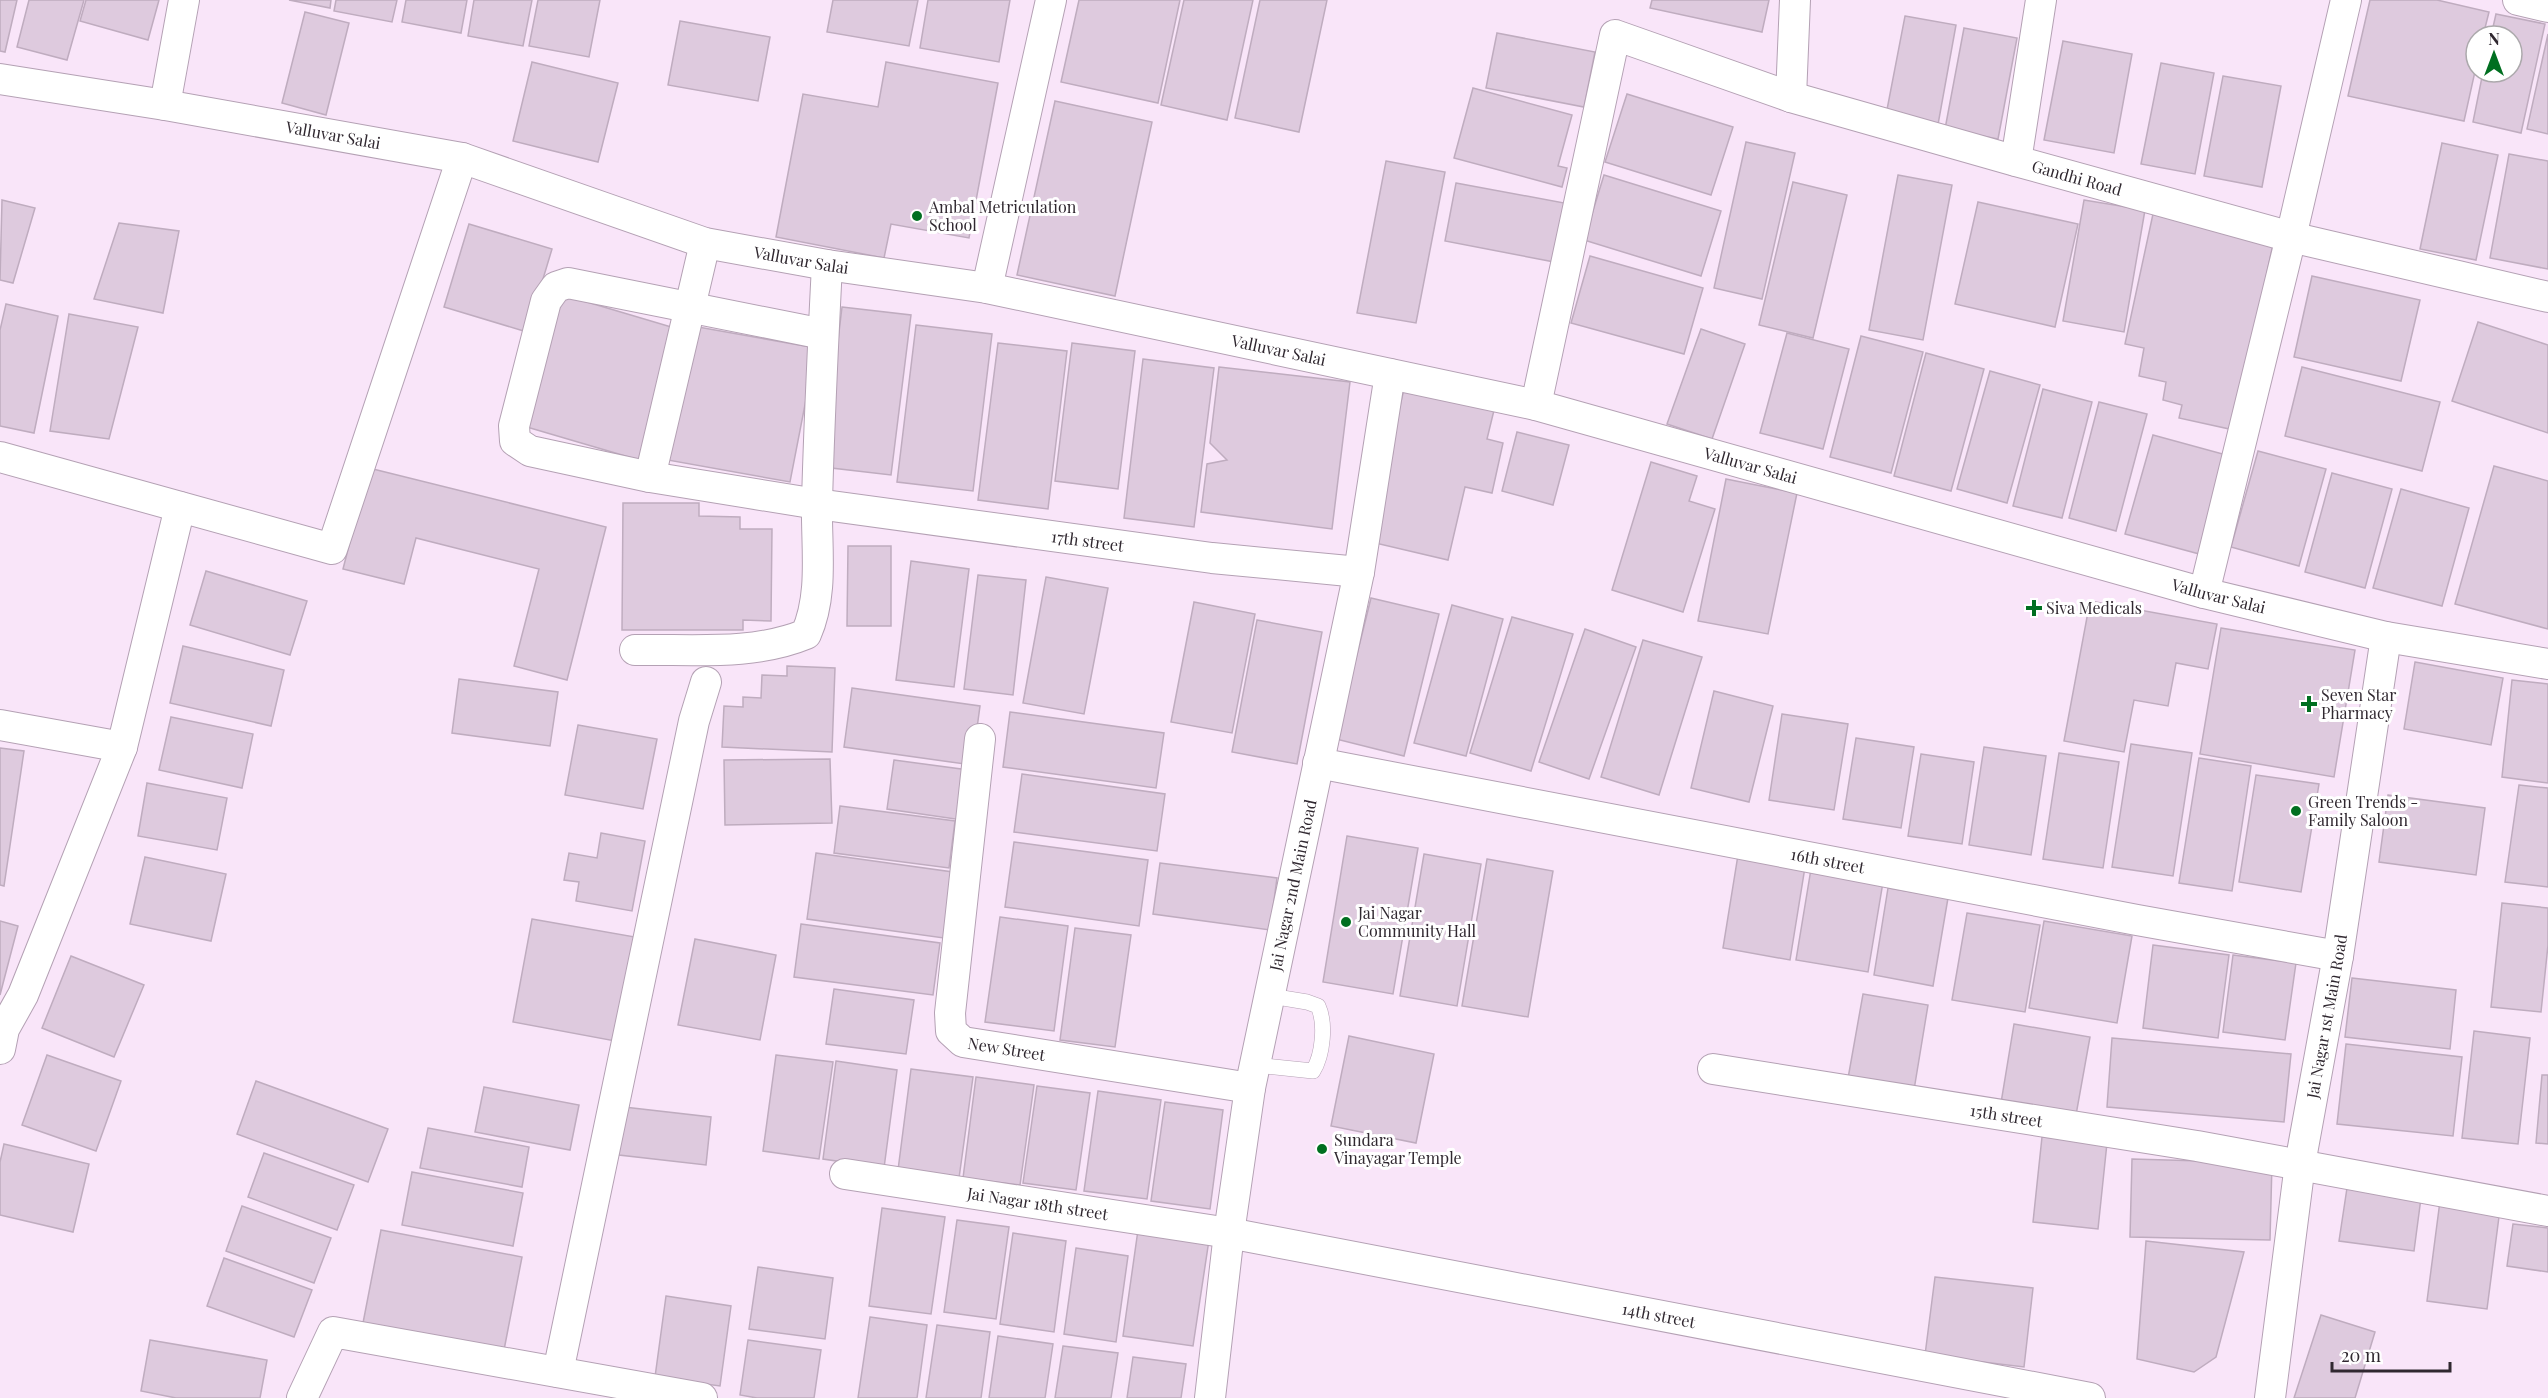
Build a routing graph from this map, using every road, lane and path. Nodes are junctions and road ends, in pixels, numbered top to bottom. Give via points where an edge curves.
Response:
1 (184, 0) edge
2 (1052, 0) edge
3 (1795, 0) edge
4 (2041, 0) edge
5 (2346, 0) edge
6 (2518, 0) edge
7 (2548, 7) edge
8 (0, 79) edge
9 (1791, 97) junction
10 (165, 105) junction
11 (462, 158) junction
12 (2016, 161) junction
13 (2291, 237) junction
14 (705, 243) junction
15 (827, 265) junction
16 (987, 288) junction
17 (2548, 297) edge
18 (689, 308) junction
19 (823, 334) junction
20 (1390, 374) junction
21 (1536, 405) junction
22 (0, 457) edge
23 (650, 477) junction
24 (817, 504) junction
25 (180, 507) junction
26 (1359, 572) junction
27 (2204, 593) junction
28 (2386, 637) junction
29 (635, 650) dead end
30 (2548, 664) edge
31 (705, 682) dead end
32 (0, 725) edge
33 (980, 739) dead end
34 (122, 747) junction
35 (1318, 763) junction
36 (2338, 956) junction
37 (1270, 996) junction
38 (0, 1049) edge
39 (1713, 1069) dead end
40 (1253, 1077) junction
41 (2300, 1164) junction
42 (845, 1174) dead end
43 (2548, 1210) edge
44 (1229, 1233) junction
45 (558, 1372) junction
46 (302, 1398) edge
47 (702, 1398) edge
48 (1210, 1398) edge
49 (2090, 1398) edge
50 (2270, 1398) edge

1 - 10 street
2 - 16 street
3 - 9 street
4 - 12 street
5 - 13 street
6 - 7 street
8 - 10 street, Valluvar Salai
9 - 12 street, Gandhi Road
9 - 21 street, Gandhi Road via 1615,34
10 - 11 street, Valluvar Salai
11 - 14 street, Valluvar Salai
11 - 25 street via 332,549
12 - 13 street, Gandhi Road
13 - 17 street, Gandhi Road
13 - 27 street
14 - 15 street, Valluvar Salai
14 - 18 street
15 - 16 street, Valluvar Salai
15 - 19 street
16 - 20 street, Valluvar Salai
18 - 19 street
18 - 23 street
18 - 23 street, 17th street via 568,283 556,287 546,301 514,426 515,441 530,451
19 - 24 street
20 - 21 street, Valluvar Salai
20 - 26 street, Jai Nagar 2nd Main Road
21 - 27 street, Valluvar Salai
22 - 25 street
23 - 24 street, 17th street
24 - 26 street, 17th street via 1212,558
24 - 29 street via 816,597 806,634 789,642 752,649
25 - 34 street
26 - 35 street, Jai Nagar 2nd Main Road
27 - 28 street, Valluvar Salai
28 - 30 street, Valluvar Salai
28 - 36 street, Jai Nagar 1st Main Road
31 - 45 street
32 - 34 street
33 - 40 street, New Street via 951,1031 963,1042
34 - 38 street via 23,995 4,1029
35 - 36 street, 16th street
35 - 37 street, Jai Nagar 2nd Main Road
36 - 41 street, Jai Nagar 1st Main Road
37 - 40 street, Jai Nagar 2nd Main Road
37 - 40 lane via 1318,1006 1323,1017 1318,1063 1313,1071
39 - 41 street, 15th street
40 - 44 street, Jai Nagar 2nd Main Road
41 - 43 street, 15th street
41 - 50 street, Jai Nagar 1st Main Road
42 - 44 street, Jai Nagar 18th street
44 - 48 street, Jai Nagar 2nd Main Road
44 - 49 street, 14th street
45 - 46 street via 333,1332
45 - 47 street

